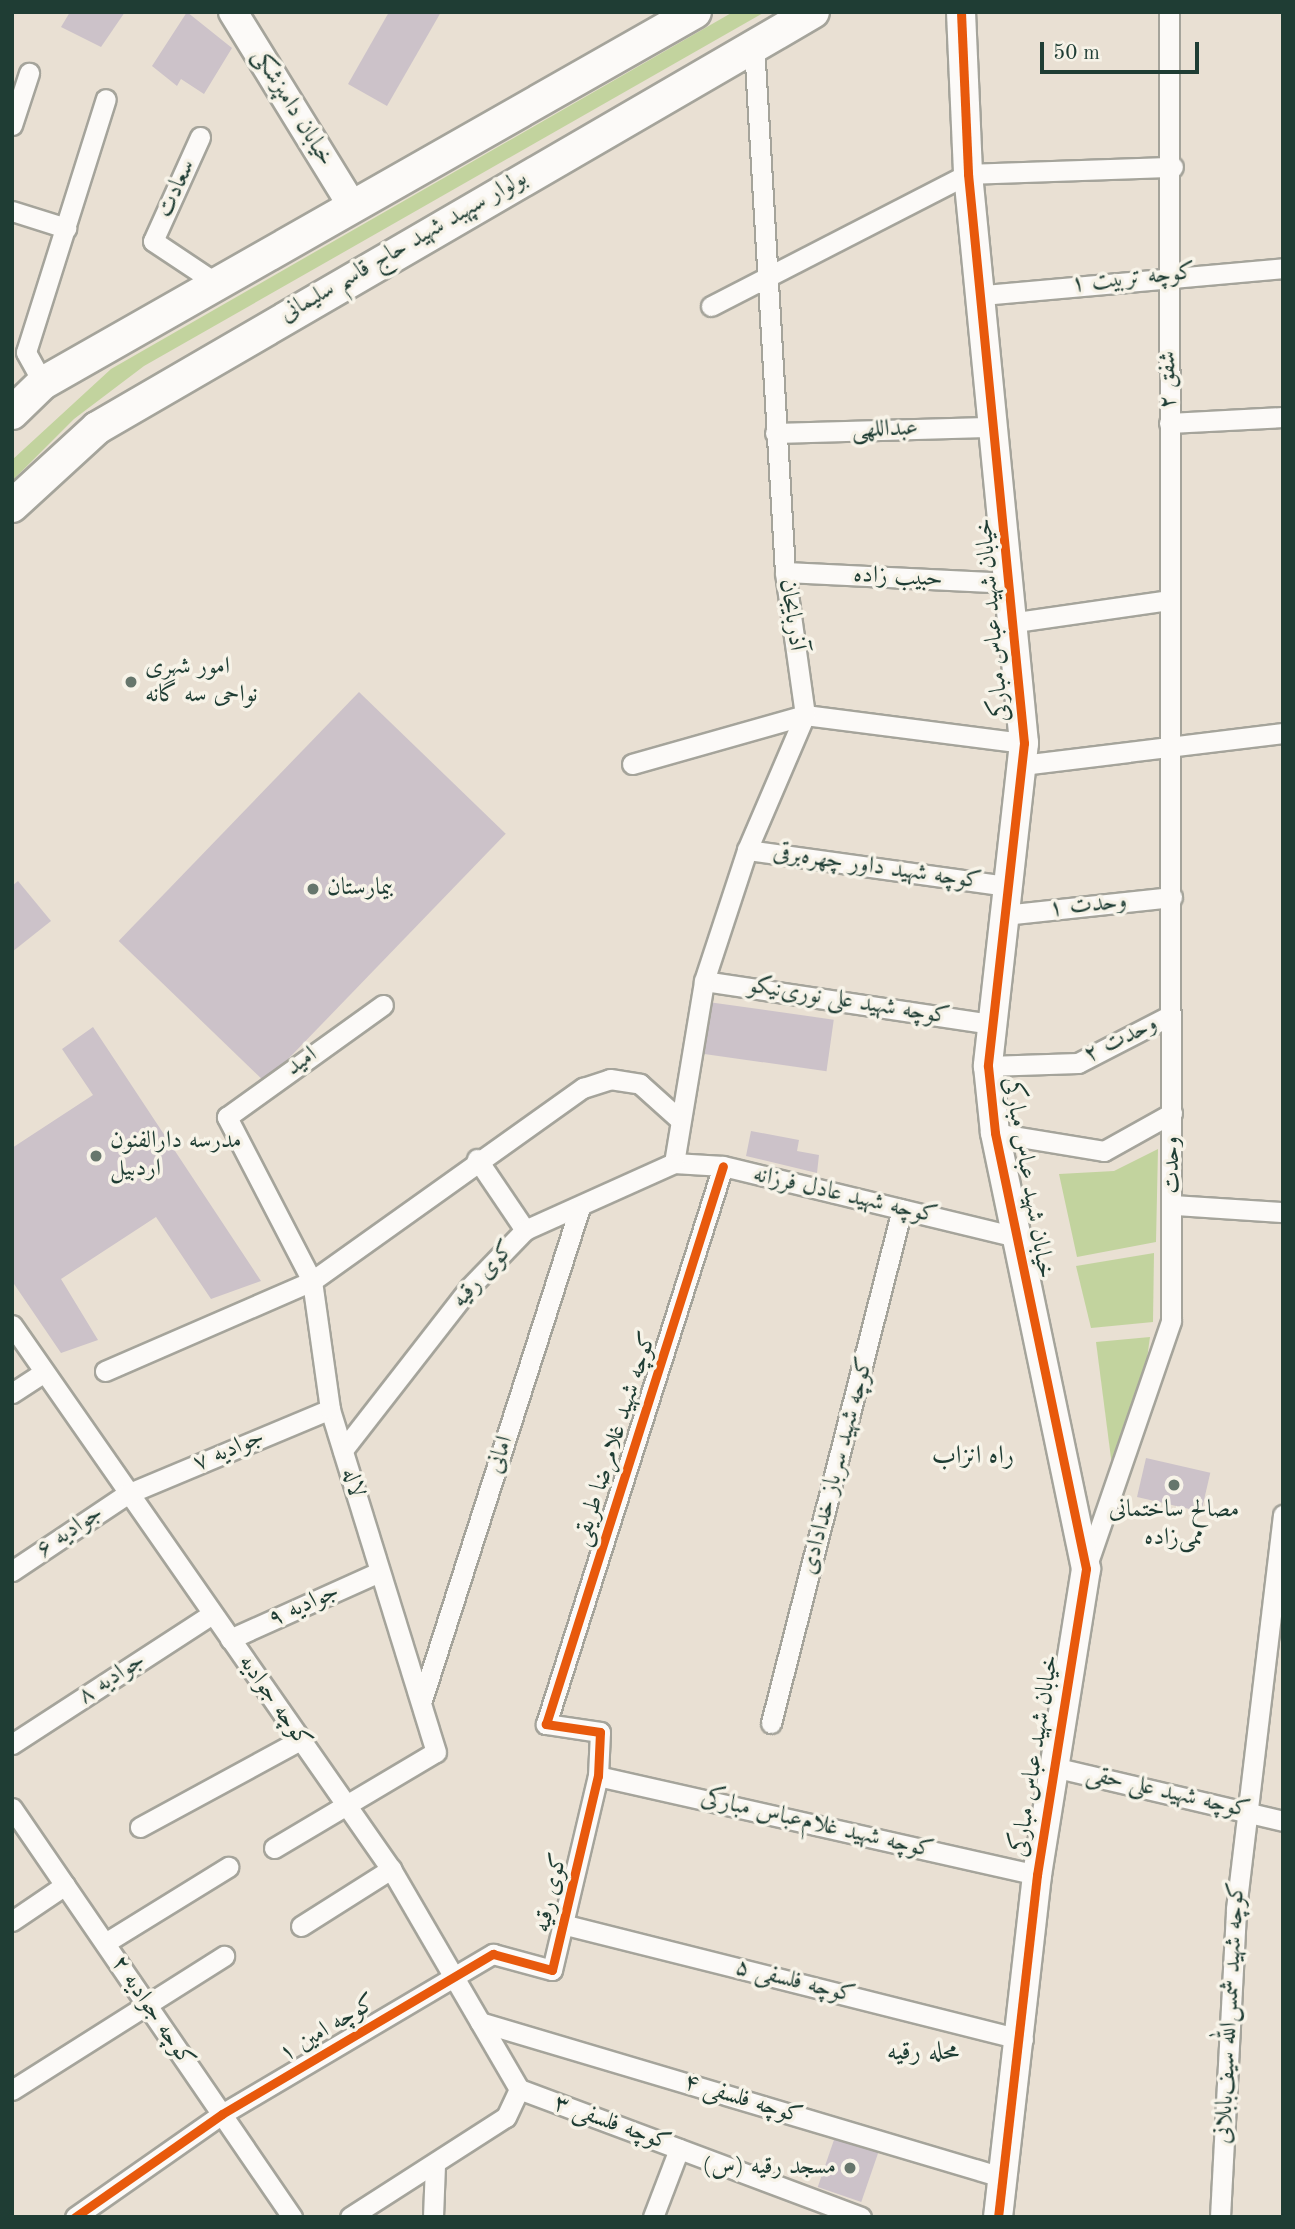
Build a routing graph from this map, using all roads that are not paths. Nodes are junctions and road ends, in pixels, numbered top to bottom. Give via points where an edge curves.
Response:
1 (233, 12) edge
2 (695, 12) edge
3 (813, 12) edge
4 (961, 12) edge
5 (1169, 12) edge
6 (754, 46) junction
7 (29, 73) dead end
8 (106, 99) dead end
9 (12, 125) edge
10 (200, 137) dead end
11 (1173, 167) junction
12 (968, 174) junction
13 (351, 204) junction
14 (12, 211) edge
15 (66, 228) junction
16 (1283, 268) edge
17 (769, 272) junction
18 (1169, 274) junction
19 (216, 283) junction
20 (983, 295) junction
21 (710, 306) dead end
22 (43, 383) junction
23 (12, 413) edge
24 (1283, 417) edge
25 (1169, 423) junction
26 (995, 427) junction
27 (775, 433) junction
28 (12, 506) edge
29 (785, 572) junction
30 (1012, 583) junction
31 (1169, 600) junction
32 (1016, 622) junction
33 (804, 715) junction
34 (1283, 733) edge
35 (1174, 747) junction
36 (1023, 754) junction
37 (632, 764) dead end
38 (747, 850) junction
39 (1006, 886) junction
40 (1172, 897) junction
41 (1004, 915) junction
42 (704, 981) junction
43 (383, 1005) dead end
44 (1169, 1016) junction
45 (993, 1024) junction
46 (988, 1066) junction
47 (1172, 1113) junction
48 (679, 1119) junction
49 (229, 1122) joint
50 (995, 1133) junction
51 (477, 1159) junction
52 (674, 1163) junction
53 (723, 1166) junction
54 (1174, 1205) junction
55 (902, 1209) junction
56 (579, 1210) junction
57 (1283, 1212) edge
58 (525, 1230) junction
59 (1016, 1237) junction
60 (312, 1281) junction
61 (12, 1325) edge
62 (105, 1371) dead end
63 (44, 1372) junction
64 (12, 1393) edge
65 (330, 1409) junction
66 (343, 1450) junction
67 (127, 1493) junction
68 (1283, 1515) edge
69 (1086, 1569) junction
70 (12, 1571) edge
71 (377, 1573) junction
72 (212, 1614) junction
73 (230, 1640) junction
74 (422, 1700) junction
75 (771, 1723) dead end
76 (546, 1724) joint
77 (300, 1740) junction
78 (12, 1744) edge
79 (1053, 1767) junction
80 (598, 1776) junction
81 (345, 1803) junction
82 (12, 1808) edge
83 (1247, 1810) junction
84 (1283, 1821) edge
85 (140, 1827) dead end
86 (274, 1848) dead end
87 (228, 1867) dead end
88 (391, 1869) junction
89 (1037, 1875) junction
90 (65, 1885) junction
91 (12, 1921) edge
92 (566, 1925) junction
93 (301, 1926) dead end
94 (105, 1944) junction
95 (224, 1956) dead end
96 (454, 1978) junction
97 (147, 2005) junction
98 (481, 2022) junction
99 (1023, 2040) junction
100 (519, 2089) junction
101 (12, 2090) edge
102 (222, 2114) junction
103 (679, 2149) junction
104 (435, 2166) junction
105 (1005, 2178) junction
106 (75, 2217) edge
107 (292, 2217) edge
108 (350, 2217) edge
109 (433, 2217) edge
110 (653, 2217) edge
111 (861, 2217) edge
112 (998, 2217) edge
113 (1220, 2217) edge

1 - 13 street, خیابان دامپزشکی
2 - 13 main road
3 - 6 main road, بولوار سپهبد شهید حاج قاسم سلیمانی
4 - 12 street, خیابان شهید عباس مبارکی
5 - 11 street, شفق ۲
6 - 17 street, آذربایجان
6 - 28 main road, بولوار سپهبد شهید حاج قاسم سلیمانی via 108,421
7 - 9 street
8 - 15 street
10 - 19 street, سعادت via 153,241
11 - 12 street
11 - 18 street, شفق ۲
12 - 17 street
12 - 20 street, خیابان شهید عباس مبارکی
13 - 19 main road
14 - 15 street
15 - 22 street via 26,352
16 - 18 street, کوچه تربیت ۱
17 - 21 street
17 - 27 street, آذربایجان
18 - 20 street, کوچه تربیت ۱
18 - 25 street, شفق ۲
19 - 22 main road
20 - 26 street, خیابان شهید عباس مبارکی
22 - 23 main road
24 - 25 street
25 - 31 street, شفق ۲
26 - 27 street, عبداللهی
26 - 30 street, خیابان شهید عباس مبارکی
27 - 29 street, آذربایجان
29 - 30 street, حبیب زاده
29 - 33 street, آذربایجان
30 - 32 street, خیابان شهید عباس مبارکی
31 - 32 street
31 - 35 street, شفق ۲
32 - 36 street, خیابان شهید عباس مبارکی
33 - 36 street
33 - 37 street
33 - 38 street
34 - 35 street
35 - 36 street
35 - 40 street, وحدت
36 - 39 street, خیابان شهید عباس مبارکی
38 - 39 street, کوچه شهید داور چهره‌برقی
38 - 42 street
39 - 41 street, خیابان شهید عباس مبارکی
40 - 41 street, وحدت ۱
40 - 44 street, وحدت
41 - 45 street, خیابان شهید عباس مبارکی
42 - 45 street, کوچه شهید علی نوری‌نیکو
42 - 48 street
43 - 49 street, امید via 229,1113
44 - 46 street, وحدت ۲ via 1078,1062
44 - 47 street, وحدت
45 - 46 street, خیابان شهید عباس مبارکی
46 - 50 street, خیابان شهید عباس مبارکی
47 - 50 street via 1104,1151
47 - 54 street, وحدت
48 - 51 street via 640,1084 610,1079 583,1088
48 - 52 street
49 - 60 street, لاله
50 - 59 street, خیابان شهید عباس مبارکی
51 - 58 street
51 - 60 street
52 - 53 street, کوچه شهید عادل فرزانه
52 - 56 street, کوی رقیه
53 - 55 street, کوچه شهید عادل فرزانه
53 - 76 street, کوچه شهید غلامرضا طریقی
54 - 57 street
54 - 69 street, وحدت via 1171,1321
55 - 59 street, کوچه شهید عادل فرزانه
55 - 75 street, کوچه شهید سرباز خدادادی
56 - 58 street, کوی رقیه
56 - 74 street, امانی
58 - 66 street, کوی رقیه via 469,1288
59 - 69 street, خیابان شهید عباس مبارکی
60 - 62 street
60 - 65 street, لاله
61 - 63 street, کوچه جوادیه
63 - 64 street
63 - 67 street, کوچه جوادیه
65 - 66 street, لاله
65 - 67 street, جوادیه ۷
66 - 71 street, لاله
67 - 70 street, جوادیه ۶
67 - 72 street, کوچه جوادیه
68 - 83 street, کوچه شهید شمس‌الله سیف‌بابلانی
69 - 79 street, خیابان شهید عباس مبارکی
71 - 73 street, جوادیه ۹
71 - 74 street, لاله
72 - 73 street, کوچه جوادیه
72 - 78 street, جوادیه ۸
73 - 77 street, کوچه جوادیه
74 - 81 street, لاله via 436,1752
76 - 80 street, کوی رقیه via 600,1732
77 - 81 street, کوچه جوادیه
77 - 85 street
79 - 83 street, کوچه شهید علی حقی
79 - 89 street, خیابان شهید عباس مبارکی
80 - 89 street, کوچه شهید غلام‌عباس مبارکی
80 - 92 street, کوی رقیه
81 - 86 street
81 - 88 street, کوچه جوادیه
82 - 90 street, کوچه جوادیه ۲
83 - 84 street, کوچه شهید علی حقی
83 - 113 street, کوچه شهید شمس‌الله سیف‌بابلانی
87 - 94 street
88 - 93 street
88 - 96 street, کوچه جوادیه
89 - 99 street, خیابان شهید عباس مبارکی
90 - 91 street
90 - 94 street, کوچه جوادیه ۲
92 - 96 street, کوی رقیه via 552,1970 493,1954
92 - 99 street, کوچه فلسفی ۵
94 - 97 street, کوچه جوادیه ۲
95 - 97 street
96 - 98 street, کوچه جوادیه
96 - 102 street, کوچه امین ۱
97 - 101 street
97 - 102 street, کوچه جوادیه ۲
98 - 100 street, کوچه جوادیه
98 - 105 street, کوچه فلسفی ۴
99 - 105 street, خیابان شهید عباس مبارکی
100 - 103 street, کوچه فلسفی ۳
100 - 104 street via 506,2117
102 - 106 street, کوچه امین ۱
102 - 107 street, کوچه جوادیه ۲
103 - 110 street
103 - 111 street, کوچه فلسفی ۳
104 - 108 street
104 - 109 street
105 - 112 street, خیابان شهید عباس مبارکی

